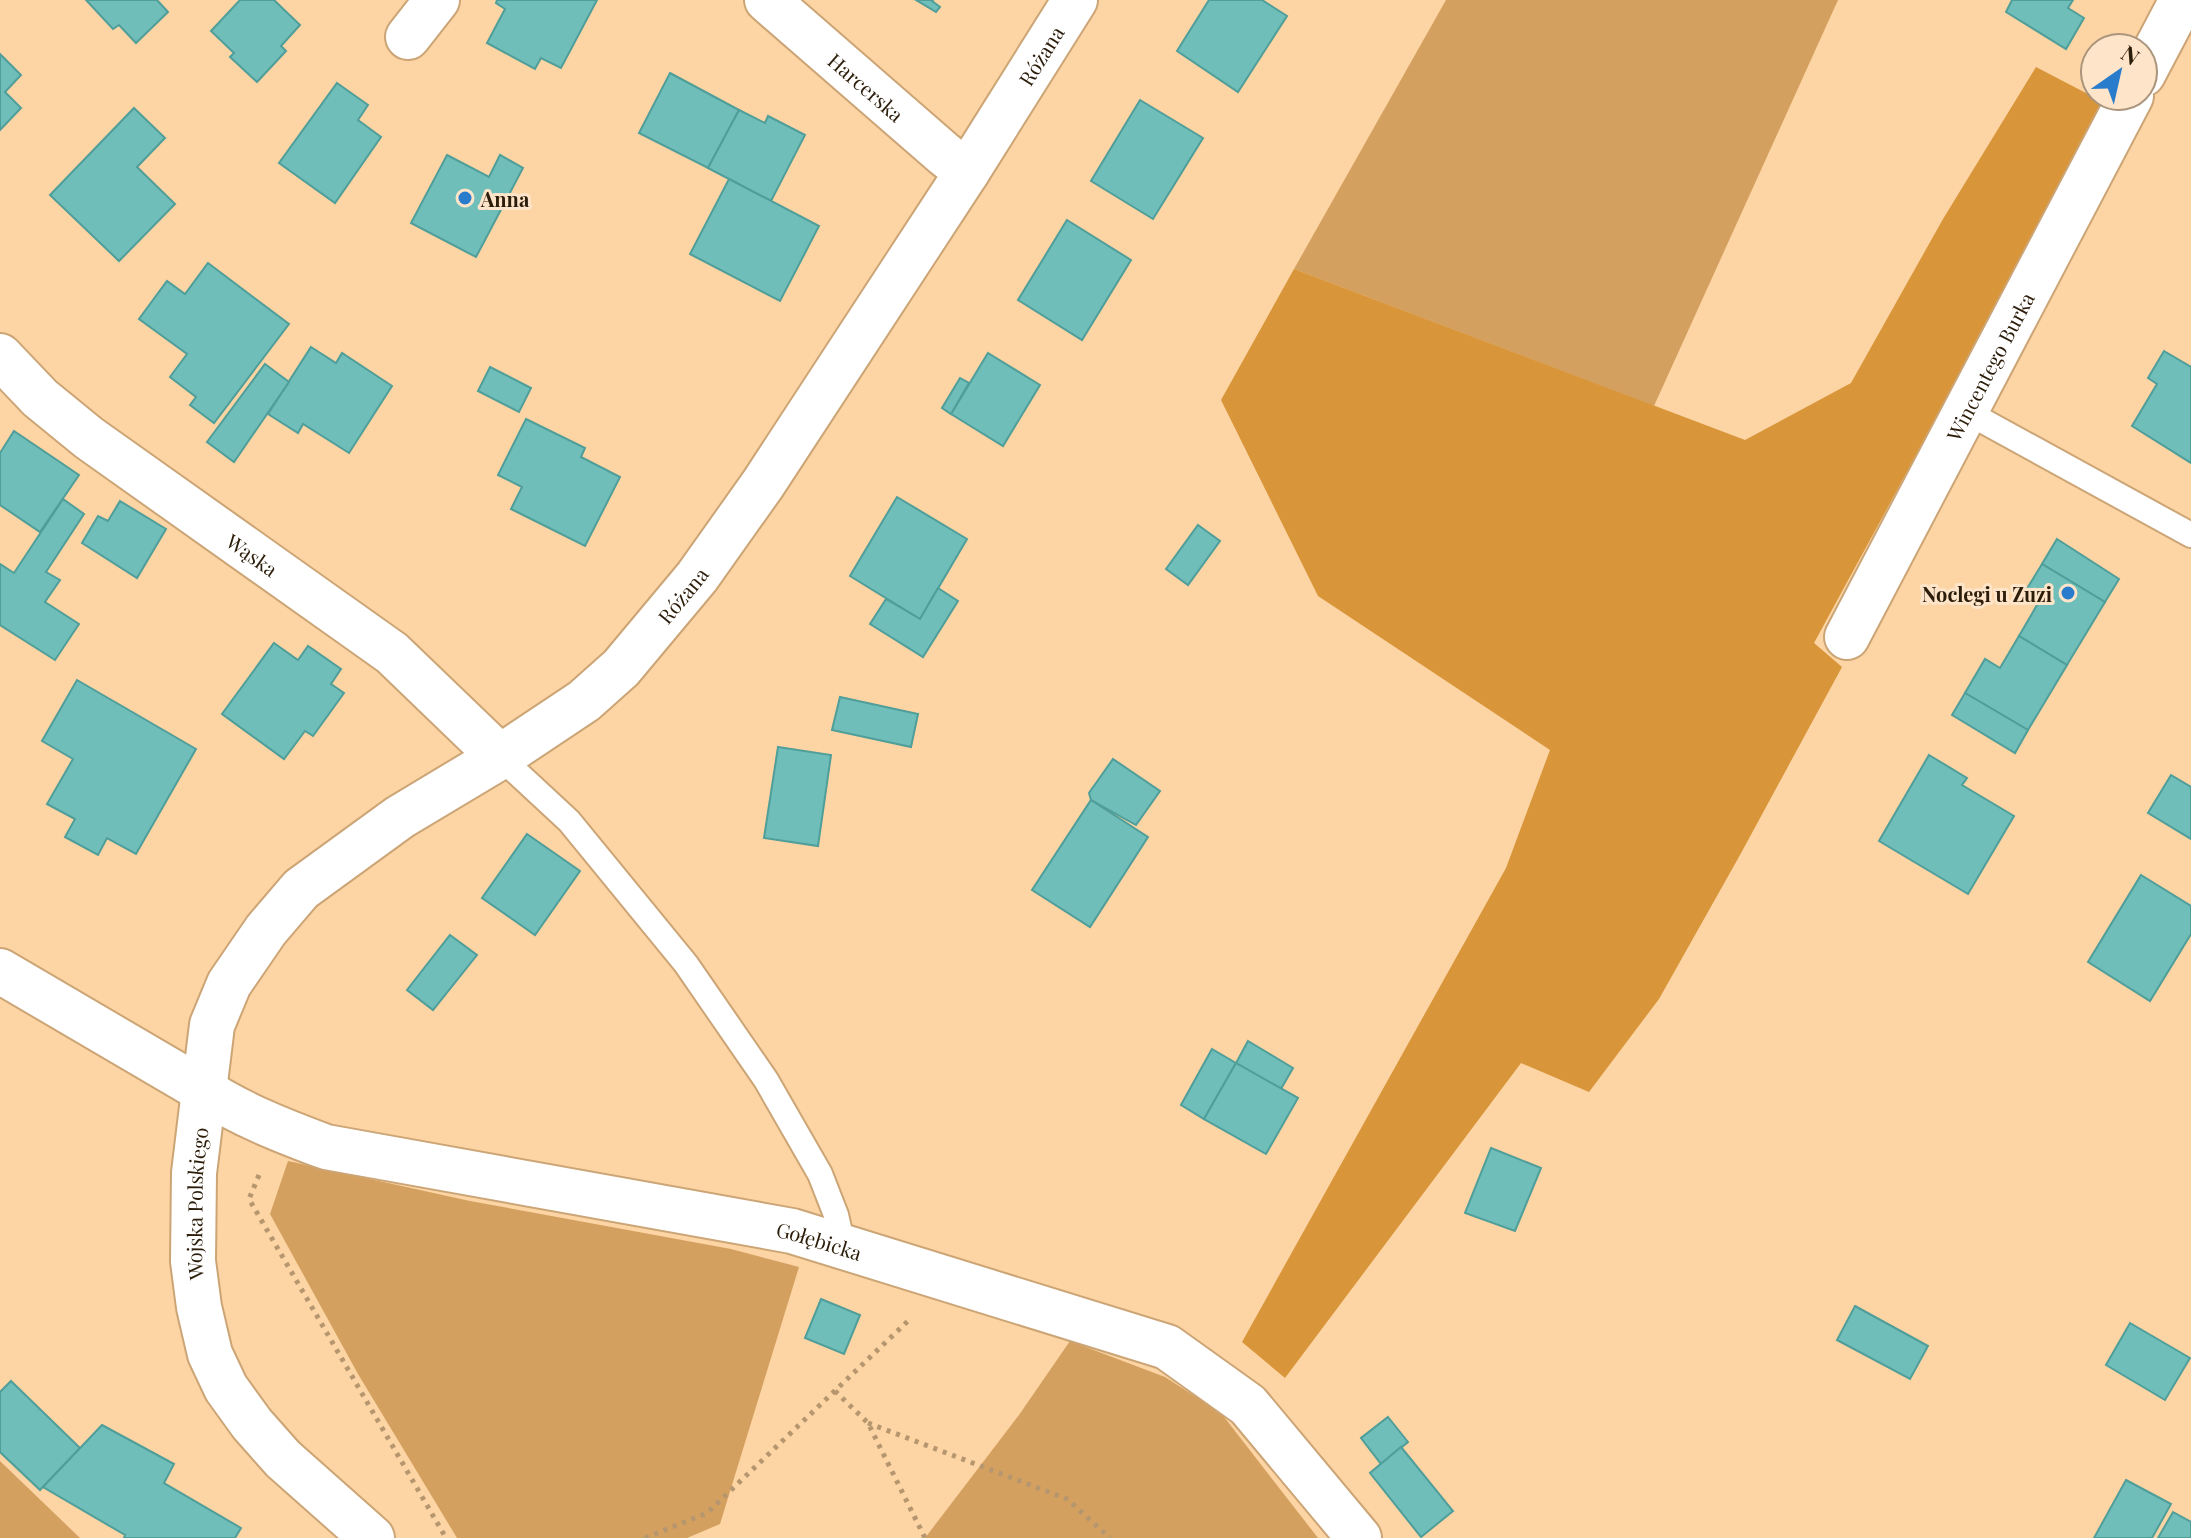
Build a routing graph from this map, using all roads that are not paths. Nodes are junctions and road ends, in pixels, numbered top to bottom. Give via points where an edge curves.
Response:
1 (437, 0) edge
2 (767, 0) edge
3 (1075, 0) edge
4 (2182, 0) edge
5 (408, 37) dead end
6 (2159, 44) edge
7 (2123, 112) edge
8 (967, 172) junction
9 (0, 356) edge
10 (1965, 411) junction
11 (2191, 535) edge
12 (1847, 637) dead end
13 (500, 757) junction
14 (0, 971) edge
15 (203, 1090) junction
16 (843, 1246) junction
17 (372, 1538) edge
18 (1359, 1538) edge

1 - 5 street
2 - 8 street, Harcerska
3 - 8 street, Różana
4 - 6 street
7 - 10 street, Wincentego Burka
8 - 13 street, Różana via 697,577 612,676
9 - 13 street, Wąska via 89,438 392,653
10 - 11 lane
10 - 12 street, Wincentego Burka
13 - 15 street, Różana via 400,817 301,889 229,984 212,1025
13 - 16 lane via 569,821 686,964 766,1080 820,1174
14 - 15 street, Gołębicka
15 - 16 street, Gołębicka via 232,1109 326,1147 792,1231
15 - 17 street, Wojska Polskiego via 194,1173 193,1261 210,1354 226,1388 272,1447
16 - 18 street, Gołębicka via 1167,1347 1248,1405

